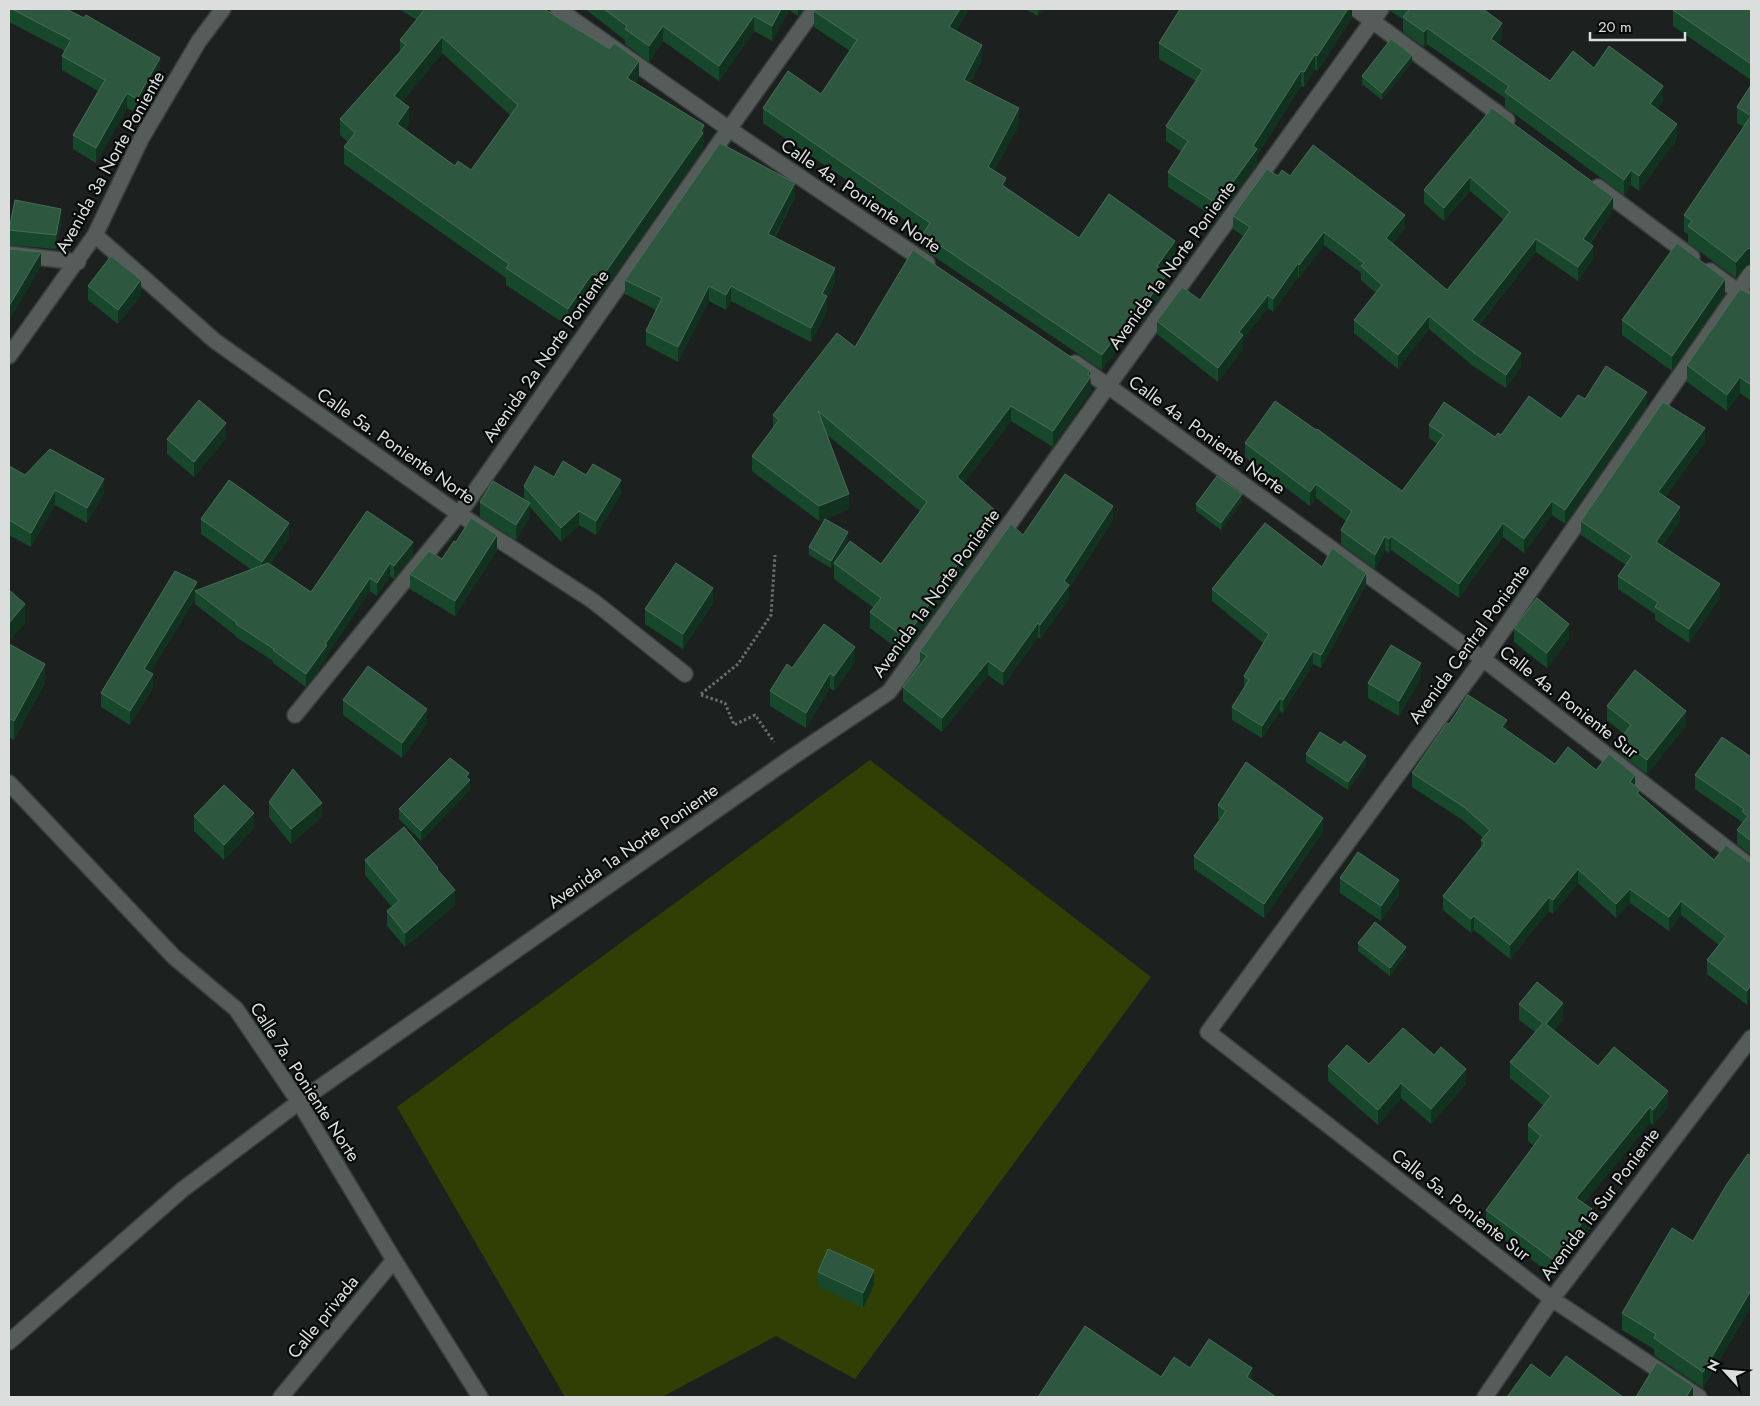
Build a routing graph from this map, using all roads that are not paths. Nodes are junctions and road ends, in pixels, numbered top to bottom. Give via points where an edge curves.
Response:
1 (223, 9) edge
2 (558, 9) edge
3 (815, 9) edge
4 (1356, 9) edge
5 (1377, 15) edge
6 (1516, 126) edge
7 (729, 129) junction
8 (1587, 179) edge
9 (95, 235) junction
10 (9, 254) edge
11 (78, 262) junction
12 (935, 268) edge
13 (1751, 273) edge
14 (1738, 291) junction
15 (1751, 301) edge
16 (9, 356) edge
17 (1067, 358) edge
18 (1108, 386) junction
19 (459, 514) junction
20 (1483, 659) junction
21 (686, 674) dead end
22 (295, 715) dead end
23 (9, 784) edge
24 (1751, 866) edge
25 (1208, 1032) joint
26 (1751, 1038) edge
27 (299, 1102) junction
28 (394, 1260) junction
29 (1552, 1299) junction
30 (9, 1342) edge
31 (281, 1397) edge
32 (480, 1397) edge
33 (1485, 1397) edge
34 (1699, 1397) edge

1 - 9 street, Avenida 3a Norte Poniente via 199,41 141,140
2 - 7 street, Calle 4a. Poniente Norte
3 - 7 street, Avenida 2a Norte Poniente
4 - 5 street
5 - 6 street
5 - 18 street, Avenida 1a Norte Poniente
7 - 12 street, Calle 4a. Poniente Norte
7 - 19 street, Avenida 2a Norte Poniente
8 - 14 street
9 - 11 street, Avenida 3a Norte Poniente
9 - 19 street, Calle 5a. Poniente Norte via 215,341
10 - 11 street
11 - 16 street, Avenida 3a Norte Poniente
13 - 14 street, Avenida Central Poniente
14 - 15 street
14 - 20 street, Avenida Central Poniente
17 - 18 street, Calle 4a. Poniente Norte
18 - 20 street, Calle 4a. Poniente Norte
18 - 27 street, Avenida 1a Norte Poniente via 889,692
19 - 21 street, Calle 5a. Poniente Norte via 593,601
19 - 22 street, Avenida 2a Norte Poniente
20 - 24 street, Calle 4a. Poniente Sur
20 - 25 street, Avenida Central Poniente
23 - 27 street, Calle 7a. Poniente Norte via 174,957 236,1009
25 - 29 street, Calle 5a. Poniente Sur
26 - 29 street, Avenida 1a Sur Poniente
27 - 28 street, Calle 7a. Poniente Norte
27 - 30 street, Avenida 1a Norte Poniente via 182,1190
28 - 31 street, Calle privada
28 - 32 street, Calle 7a. Poniente Norte
29 - 33 street, Avenida 1a Sur Poniente
29 - 34 street, Calle 5a. Poniente Sur

